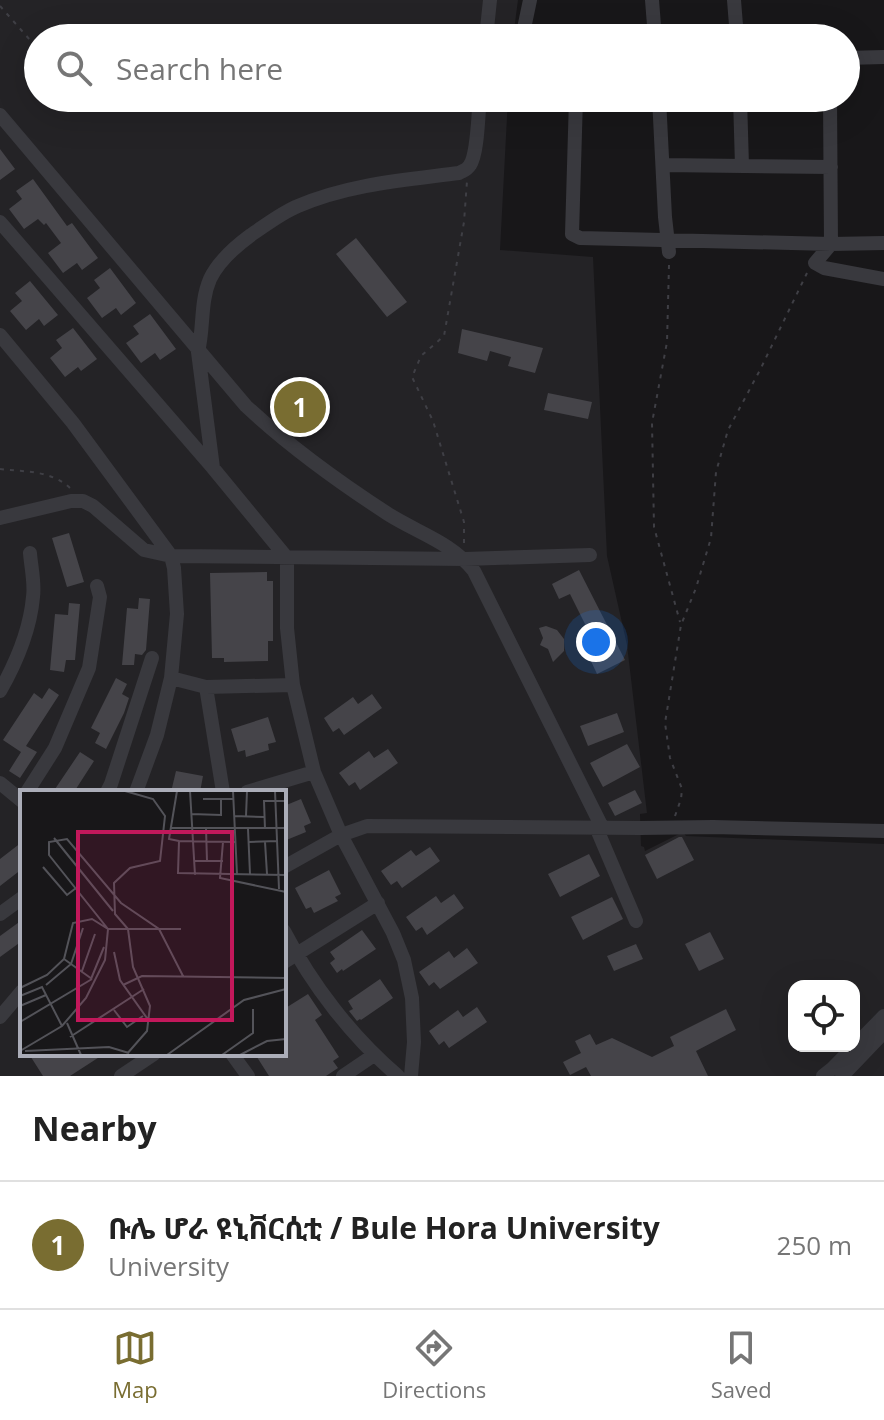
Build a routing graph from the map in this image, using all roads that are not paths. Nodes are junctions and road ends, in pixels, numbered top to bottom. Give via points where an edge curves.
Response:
1 (490, 0) edge
2 (530, 0) edge
3 (652, 0) edge
4 (734, 0) edge
5 (487, 24) edge
6 (525, 24) edge
7 (654, 24) edge
8 (736, 24) edge
9 (884, 57) edge
10 (860, 58) edge
11 (479, 112) edge
12 (576, 112) edge
13 (660, 112) edge
14 (740, 112) edge
15 (830, 112) edge
16 (0, 115) edge
17 (663, 165) junction
18 (742, 166) junction
19 (831, 167) junction
20 (0, 222) edge
21 (884, 243) edge
22 (831, 244) junction
23 (668, 246) junction
24 (884, 279) edge
25 (0, 335) edge
26 (198, 352) junction
27 (213, 468) junction
28 (0, 518) edge
29 (30, 553) dead end
30 (590, 555) dead end
31 (171, 556) junction
32 (287, 558) junction
33 (465, 559) junction
34 (97, 586) dead end
35 (152, 658) dead end
36 (171, 678) junction
37 (293, 685) junction
38 (206, 687) junction
39 (0, 691) edge
40 (314, 772) junction
41 (0, 783) edge
42 (28, 790) edge
43 (108, 790) edge
44 (137, 790) edge
45 (223, 790) edge
46 (254, 790) edge
47 (20, 798) edge
48 (599, 827) junction
49 (884, 831) edge
50 (341, 835) junction
51 (286, 866) edge
52 (20, 899) edge
53 (378, 903) junction
54 (0, 914) edge
55 (636, 921) dead end
56 (290, 958) edge
57 (20, 993) edge
58 (884, 1016) edge
59 (0, 1017) edge
60 (884, 1032) edge
61 (374, 1055) junction
62 (151, 1056) edge
63 (233, 1056) edge
64 (121, 1076) edge
65 (248, 1076) edge
66 (343, 1076) edge
67 (398, 1076) edge
68 (411, 1076) edge
69 (823, 1076) edge
70 (842, 1076) edge

1 - 5 street
2 - 6 street
3 - 7 street
4 - 8 street
9 - 10 street
11 - 26 street via 472,161 459,173 341,192 297,206 243,241 210,277
12 - 23 street via 572,234
13 - 17 street
14 - 18 street
15 - 19 street
16 - 26 street
17 - 18 street
17 - 23 street
18 - 19 street
19 - 22 street
20 - 27 street
21 - 22 street
22 - 23 street
22 - 24 street via 815,263
25 - 31 street
26 - 27 street
26 - 33 street via 281,439 332,478
27 - 32 street
28 - 31 street via 83,501 144,550
29 - 39 street via 34,595 22,644
30 - 33 street
31 - 32 street
31 - 36 street via 177,614
32 - 33 street
32 - 37 street
33 - 48 street
34 - 42 street via 100,597 89,668 55,748
35 - 43 street
36 - 38 street
36 - 44 street
37 - 38 street
37 - 40 street
38 - 45 street
40 - 46 street
40 - 50 street
41 - 47 street
48 - 49 street
48 - 50 street via 367,826
48 - 55 street
50 - 51 street
50 - 53 street
52 - 54 street
53 - 56 street
53 - 68 street via 404,960 412,998
56 - 61 street
57 - 59 street
58 - 69 street
60 - 70 street
61 - 66 street
61 - 67 street
62 - 64 street
63 - 65 street

